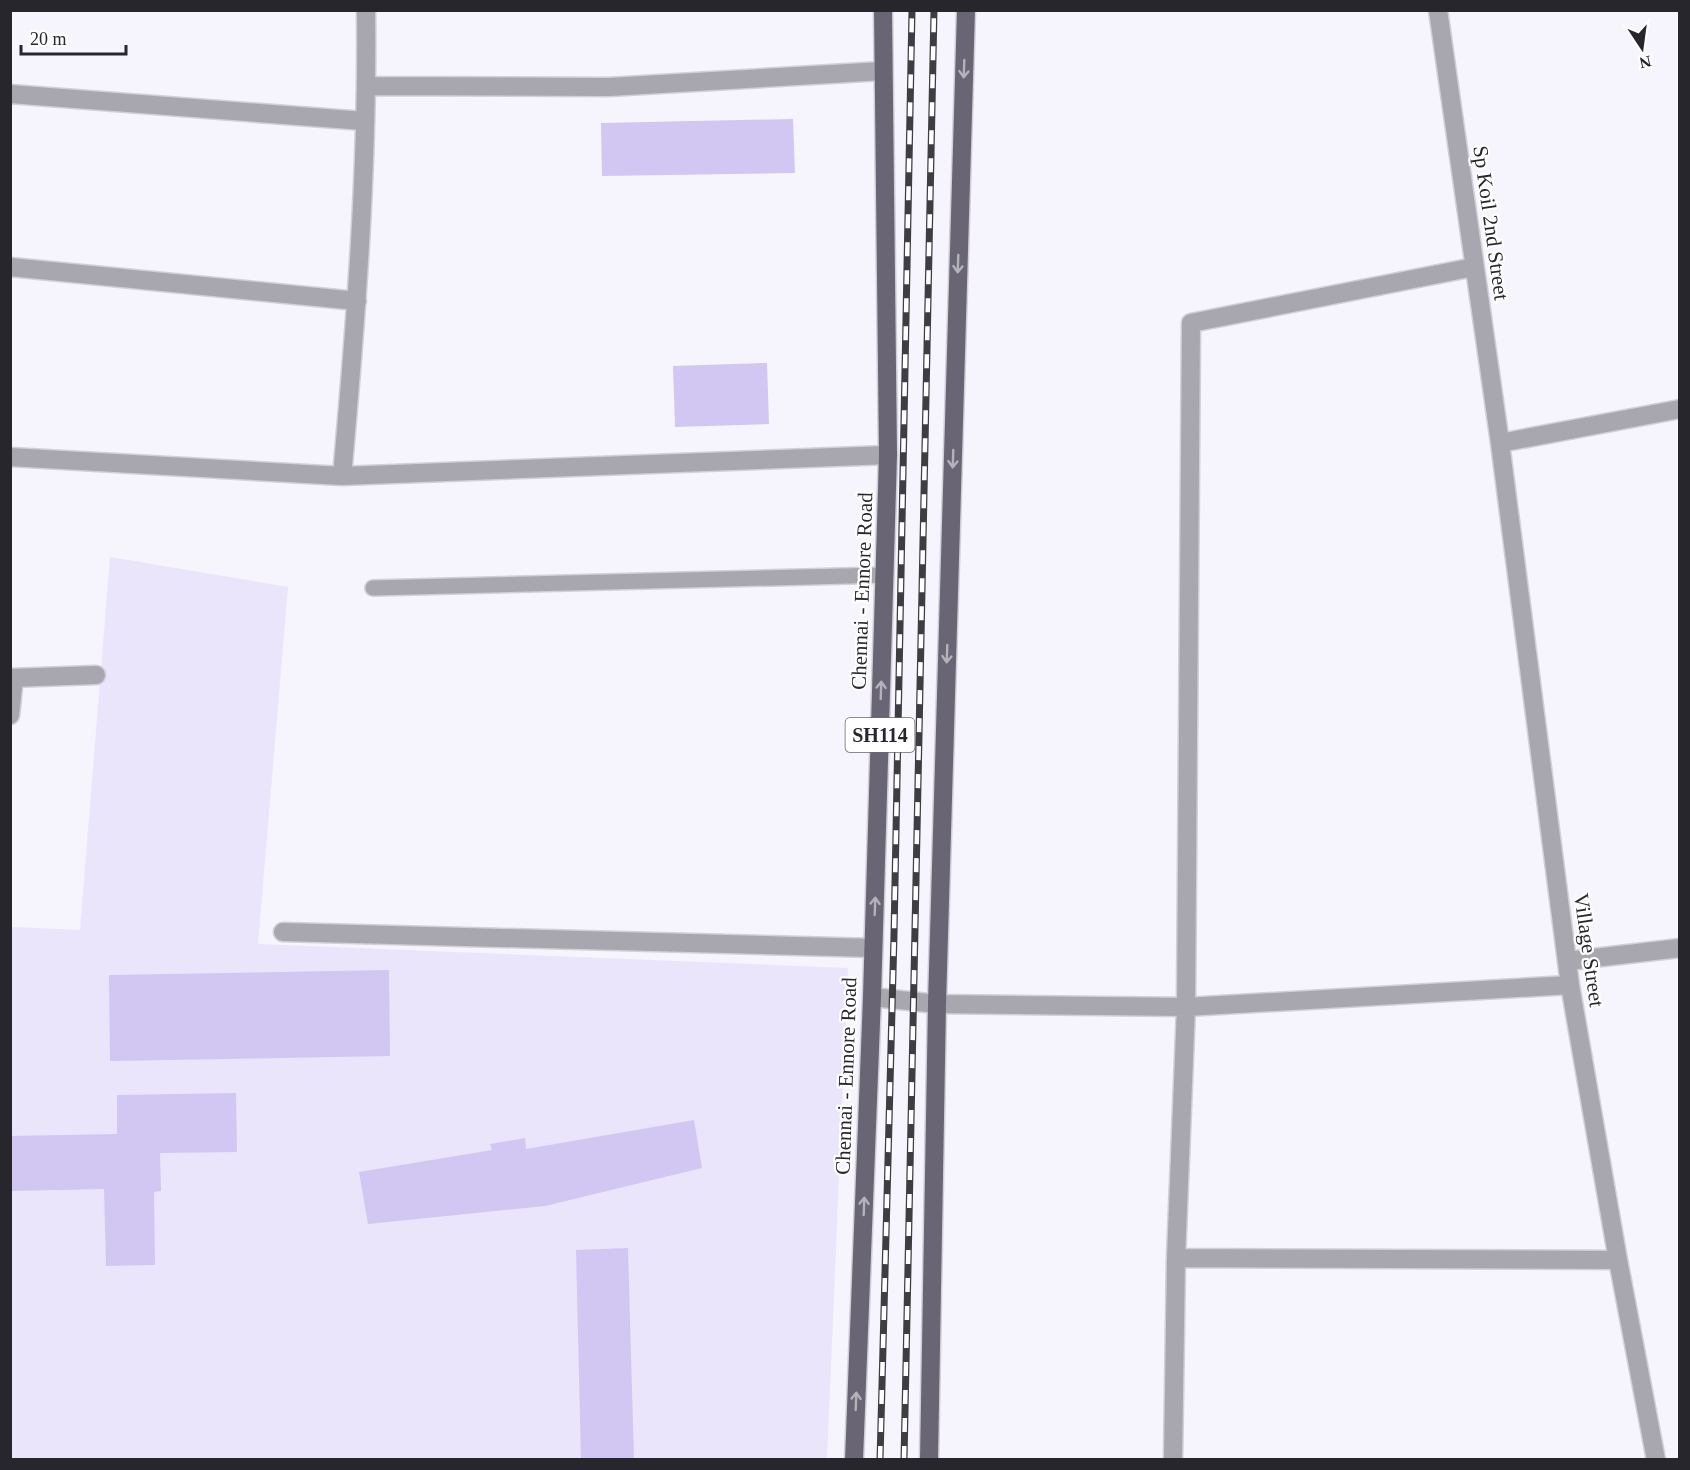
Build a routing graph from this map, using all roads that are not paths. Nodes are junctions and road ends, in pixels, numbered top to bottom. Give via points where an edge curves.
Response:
1 (366, 10) edge
2 (883, 10) edge
3 (966, 10) edge
4 (1438, 10) edge
5 (883, 70) junction
6 (367, 86) junction
7 (10, 94) edge
8 (364, 121) junction
9 (10, 267) edge
10 (1474, 267) junction
11 (357, 301) junction
12 (1680, 409) edge
13 (1500, 442) junction
14 (888, 455) junction
15 (10, 457) edge
16 (342, 476) junction
17 (885, 575) junction
18 (373, 588) dead end
19 (96, 675) dead end
20 (12, 678) edge
21 (10, 715) edge
22 (283, 932) dead end
23 (873, 948) junction
24 (1680, 948) edge
25 (1568, 961) junction
26 (1570, 986) junction
27 (872, 997) junction
28 (937, 1004) junction
29 (1186, 1007) junction
30 (1176, 1258) junction
31 (1618, 1260) junction
32 (854, 1460) edge
33 (929, 1460) edge
34 (1173, 1460) edge
35 (1656, 1460) edge

1 - 6 street
2 - 5 main road, Chennai - Ennore Road / SH114
3 -> 28 main road, SH114
4 - 10 street, Sp Koil 2nd Street
5 - 6 street via 609,87
5 - 14 main road, Chennai - Ennore Road / SH114
6 - 8 street
7 - 8 street
8 - 11 street
9 - 11 street
10 - 13 street, Sp Koil 2nd Street
10 - 29 street via 1191,323
11 - 16 street
12 - 13 street
13 - 25 street, Village Street
14 - 16 street
14 - 17 main road, Chennai - Ennore Road / SH114
15 - 16 street
17 - 18 lane
23 -> 17 main road, Chennai - Ennore Road / SH114
19 - 20 street
20 - 21 street
22 - 23 street
23 - 27 main road, Chennai - Ennore Road / SH114
24 - 25 street
25 - 26 street, Village Street
26 - 29 street
26 - 31 street, Village Street
27 - 28 street
32 -> 27 main road, Chennai - Ennore Road / SH114
28 - 29 street
28 - 33 main road, SH114
29 - 30 street
30 - 31 street
30 - 34 street
31 - 35 street, Village Street

